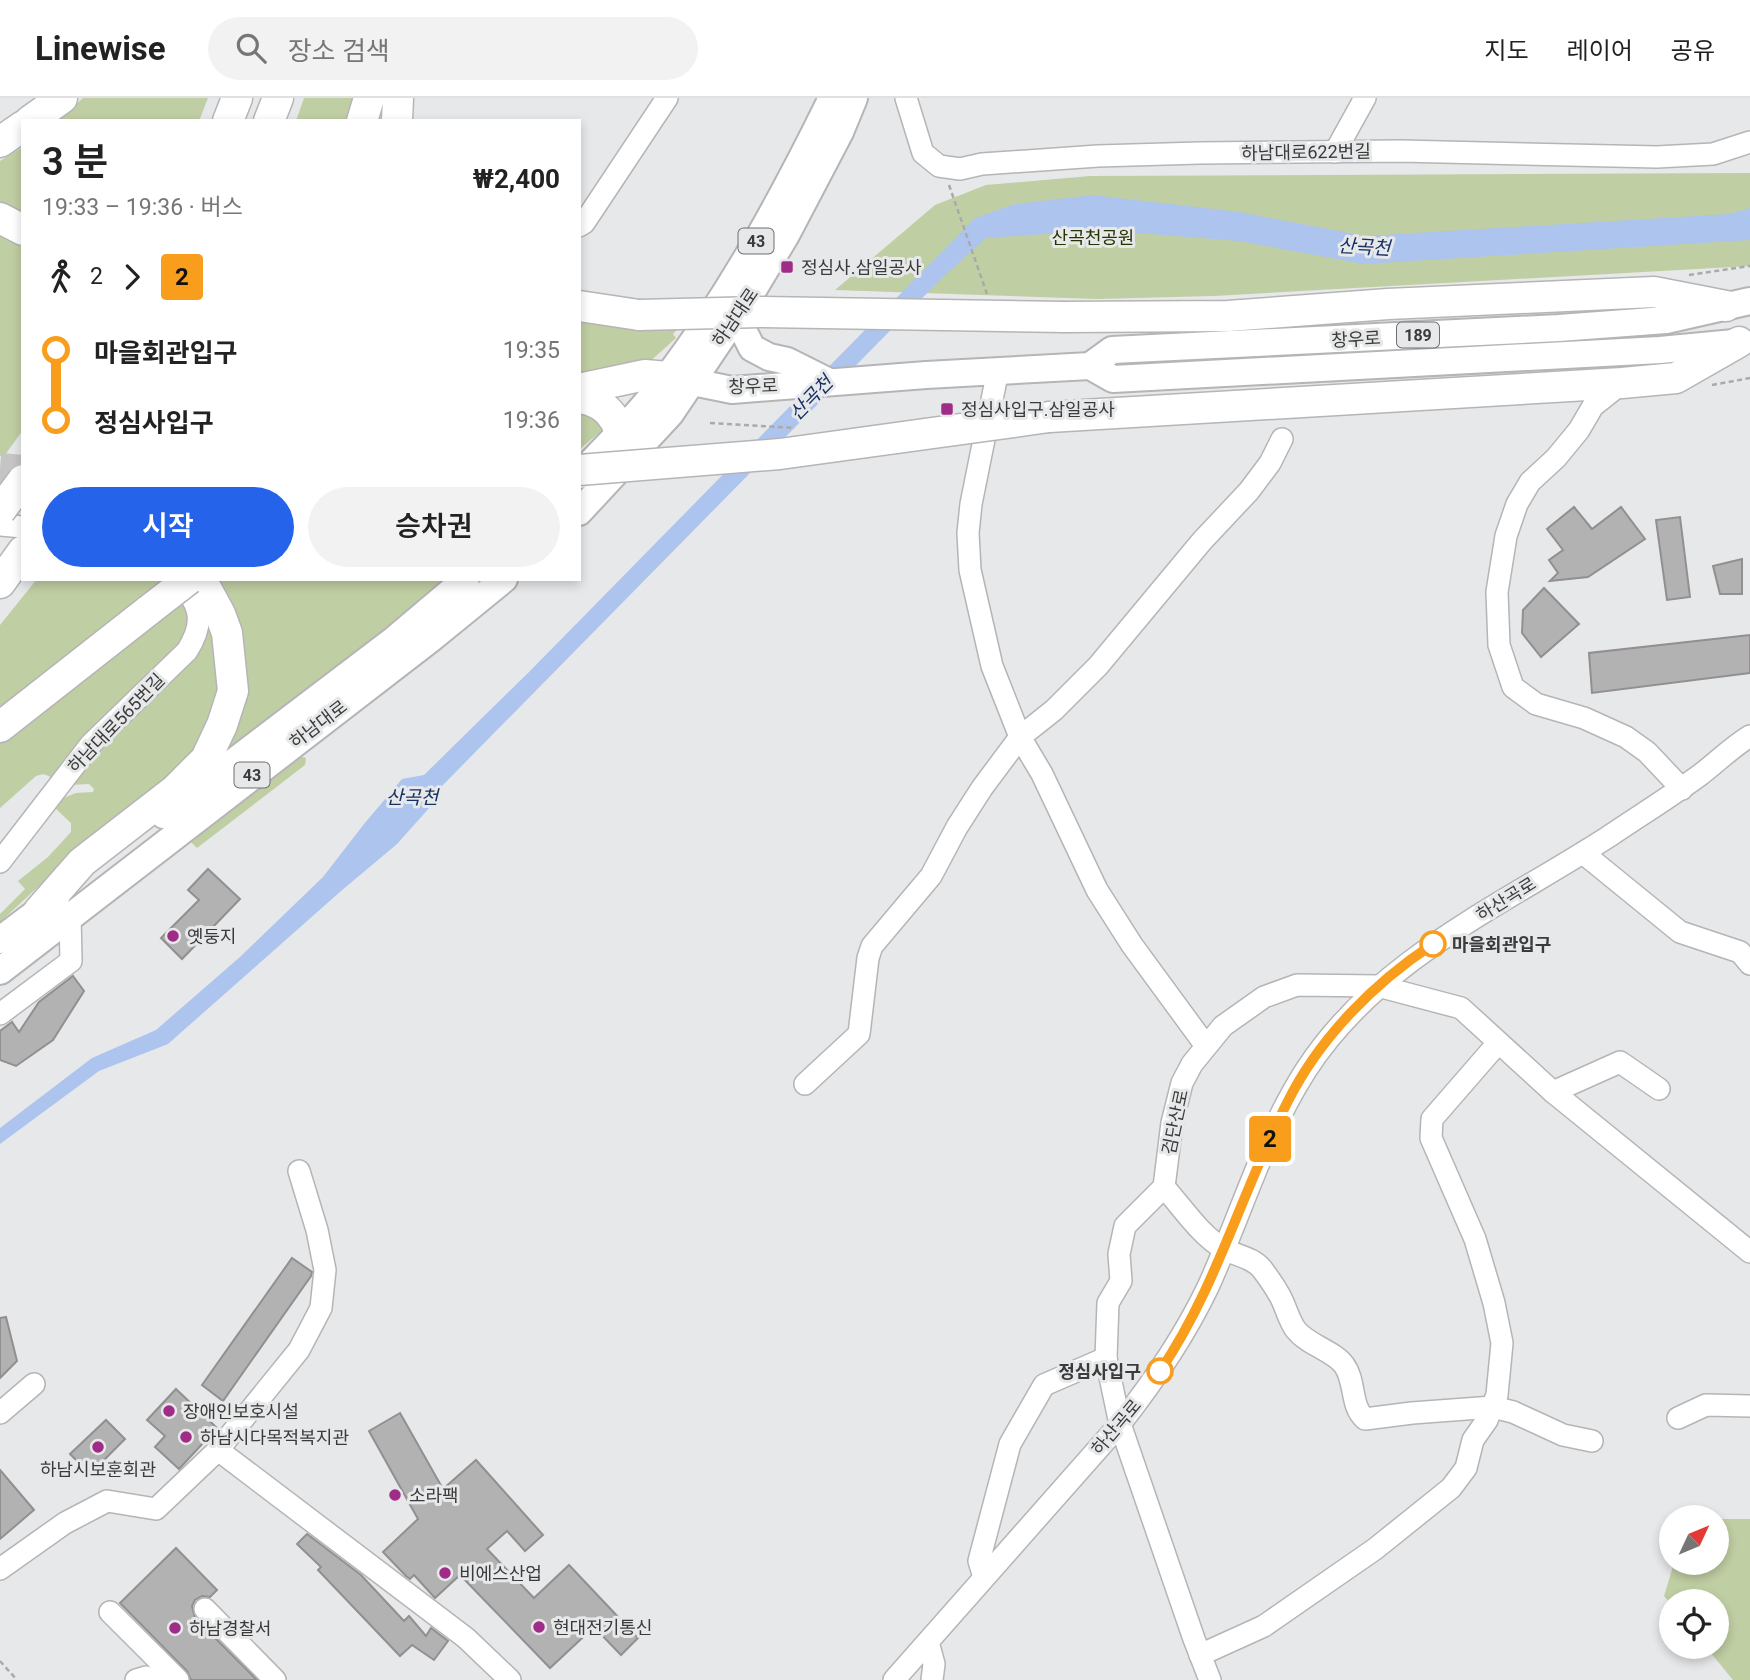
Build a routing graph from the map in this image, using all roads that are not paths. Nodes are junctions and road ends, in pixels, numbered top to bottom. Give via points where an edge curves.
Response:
1 (62, 98) edge
2 (237, 98) edge
3 (278, 98) edge
4 (369, 98) edge
5 (398, 98) edge
6 (667, 98) edge
7 (832, 98) edge
8 (854, 98) edge
9 (906, 98) edge
10 (1365, 98) edge
11 (33, 119) edge
12 (230, 119) edge
13 (270, 119) edge
14 (363, 119) edge
15 (397, 119) edge
16 (21, 127) edge
17 (0, 142) edge
18 (1750, 142) edge
19 (1335, 152) junction
20 (0, 218) edge
21 (581, 225) edge
22 (21, 229) edge
23 (747, 300) junction
24 (1738, 303) edge
25 (581, 306) edge
26 (581, 315) edge
27 (639, 315) junction
28 (1745, 341) edge
29 (1090, 366) junction
30 (998, 370) junction
31 (679, 380) junction
32 (827, 381) junction
33 (1622, 383) junction
34 (581, 389) edge
35 (581, 398) edge
36 (621, 432) junction
37 (1282, 439) dead end
38 (624, 463) junction
39 (581, 470) edge
40 (581, 472) edge
41 (21, 483) edge
42 (581, 510) edge
43 (0, 511) edge
44 (0, 525) edge
45 (21, 527) edge
46 (21, 554) edge
47 (180, 581) edge
48 (186, 581) edge
49 (202, 581) edge
50 (464, 581) edge
51 (501, 581) edge
52 (0, 583) edge
53 (0, 727) edge
54 (1750, 736) edge
55 (1020, 737) junction
56 (1682, 789) junction
57 (1583, 853) junction
58 (0, 862) edge
59 (39, 911) junction
60 (70, 915) junction
61 (0, 940) edge
62 (1750, 964) edge
63 (0, 971) edge
64 (1378, 986) junction
65 (0, 1014) edge
66 (1498, 1043) junction
67 (1206, 1046) junction
68 (805, 1084) dead end
69 (1659, 1089) dead end
70 (1553, 1092) junction
71 (299, 1171) dead end
72 (1164, 1187) junction
73 (1224, 1248) junction
74 (1750, 1252) edge
75 (1106, 1358) junction
76 (34, 1384) dead end
77 (1493, 1406) junction
78 (1750, 1406) edge
79 (0, 1413) edge
80 (1678, 1418) dead end
81 (1120, 1424) junction
82 (1592, 1441) dead end
83 (218, 1450) junction
84 (0, 1569) edge
85 (984, 1577) junction
86 (205, 1609) dead end
87 (110, 1612) dead end
88 (928, 1642) junction
89 (1200, 1655) junction
90 (136, 1680) edge
91 (158, 1680) edge
92 (178, 1680) edge
93 (275, 1680) edge
94 (510, 1680) edge
95 (894, 1680) edge
96 (932, 1680) edge
97 (1210, 1680) edge

1 - 11 highway
2 - 12 highway
3 - 13 highway
4 - 14 highway
5 - 15 highway
6 - 21 street
7 - 31 main road, 하남대로 / 43
8 - 23 main road, 하남대로 / 43 via 786,234
9 - 19 street, 하남대로622번길 via 923,153 939,166 960,169 1098,156
10 - 19 street
16 - 17 highway
18 - 19 street, 하남대로622번길 via 1713,153 1657,158
20 - 22 highway
23 - 31 main road, 하남대로 / 43
23 - 32 main road via 744,335 756,352 788,361
24 - 27 highway, bridge via 1654,292 1228,316
24 - 29 main road, 창우로 / 189 via 1666,320 1112,350
25 - 27 highway
26 - 27 highway
28 - 29 main road, 창우로 / 189 via 1647,351 1113,379
28 - 33 highway via 1676,378
29 - 30 main road, 창우로 / 189
30 - 32 main road, 창우로 / 189
30 - 55 street via 971,504 970,570 992,666
31 - 32 main road, 창우로 / 189 via 732,390
31 - 34 highway via 645,375
31 - 36 main road, 하남대로 / 43
31 - 38 main road, 하남대로 / 43 via 670,414
33 - 40 highway, bridge via 1049,417 780,454
33 - 56 street via 1593,406 1579,430 1530,482 1517,504 1506,536 1497,592 1499,645 1513,687 1536,704 1626,737
35 - 36 highway via 608,409
36 - 38 highway
36 - 39 main road, 하남대로 / 43
37 - 55 street via 1249,491 1098,666
38 - 42 main road, 하남대로 / 43
41 - 43 highway, bridge
44 - 45 street
46 - 52 highway
47 - 58 street, 하남대로565번길 via 193,597 198,617 197,635 187,651 91,744
48 - 53 highway, bridge
49 - 59 highway via 227,633 233,691 206,759 175,790 82,862
50 - 59 main road, 하남대로 / 43 via 395,639
51 - 60 main road, 하남대로 / 43
54 - 56 street, 하산곡로
55 - 67 street via 1097,890
55 - 68 street via 964,817 931,876 872,946 859,1034
56 - 57 street, 하산곡로
57 - 62 street via 1680,932 1740,952
57 - 64 street, 하산곡로 via 1439,940
59 - 61 main road, 하남대로 / 43
60 - 63 main road, 하남대로 / 43
60 - 65 street via 71,961
64 - 66 street, 검단산로 via 1461,1008
64 - 67 street, 검단산로 via 1297,985 1264,998 1223,1026
64 - 73 street, 하산곡로 via 1344,1021 1287,1101
66 - 70 street, 검단산로
66 - 77 street via 1432,1119 1431,1138 1475,1239 1494,1303 1502,1343
67 - 72 street, 검단산로 via 1182,1083
69 - 70 street via 1620,1062
70 - 74 street, 검단산로
71 - 83 street via 325,1270 321,1308 299,1350
72 - 73 street
72 - 75 street via 1125,1226 1119,1254 1121,1281 1108,1303
73 - 77 street via 1260,1267 1295,1329 1343,1363 1365,1419
73 - 81 street, 하산곡로 via 1182,1336
75 - 81 street
75 - 85 street via 1044,1385 1010,1444 979,1561
76 - 79 street
77 - 82 street via 1563,1435
77 - 89 street via 1477,1432 1466,1468 1451,1488 1375,1549 1264,1626
78 - 80 street via 1706,1405
81 - 85 street, 하산곡로
81 - 89 street
83 - 84 street via 156,1509 107,1501 65,1523
83 - 94 street via 466,1638
85 - 88 street, 하산곡로
86 - 93 street
87 - 92 street
88 - 95 street, 하산곡로
88 - 96 street via 934,1664
89 - 97 street
90 - 91 street

